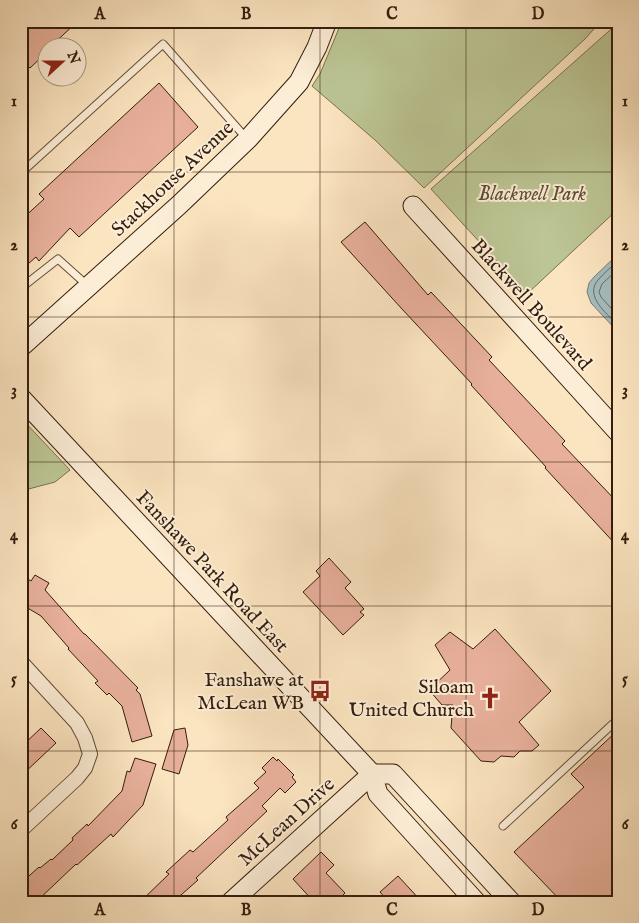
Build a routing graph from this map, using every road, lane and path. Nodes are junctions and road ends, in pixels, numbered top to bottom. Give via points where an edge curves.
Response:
1 (327, 21) edge
2 (248, 139) junction
3 (21, 173) edge
4 (413, 206) dead end
5 (88, 286) junction
6 (21, 288) edge
7 (21, 347) edge
8 (21, 398) edge
9 (618, 432) edge
10 (21, 662) edge
11 (618, 719) edge
12 (372, 774) junction
13 (503, 826) dead end
14 (21, 830) edge
15 (236, 900) edge
16 (476, 902) edge
17 (511, 902) edge

1 - 2 street, Stackhouse Avenue via 299,82
2 - 3 lane via 163,44
2 - 5 street, Stackhouse Avenue
4 - 9 street, Blackwell Boulevard
5 - 6 lane via 58,259
5 - 7 street, Stackhouse Avenue
8 - 12 street, Fanshawe Park Road East
10 - 14 street via 76,723 90,754 77,778
11 - 13 lane
12 - 15 street, McLean Drive
12 - 16 street, Fanshawe Park Road East via 378,794
12 - 17 street via 392,774

